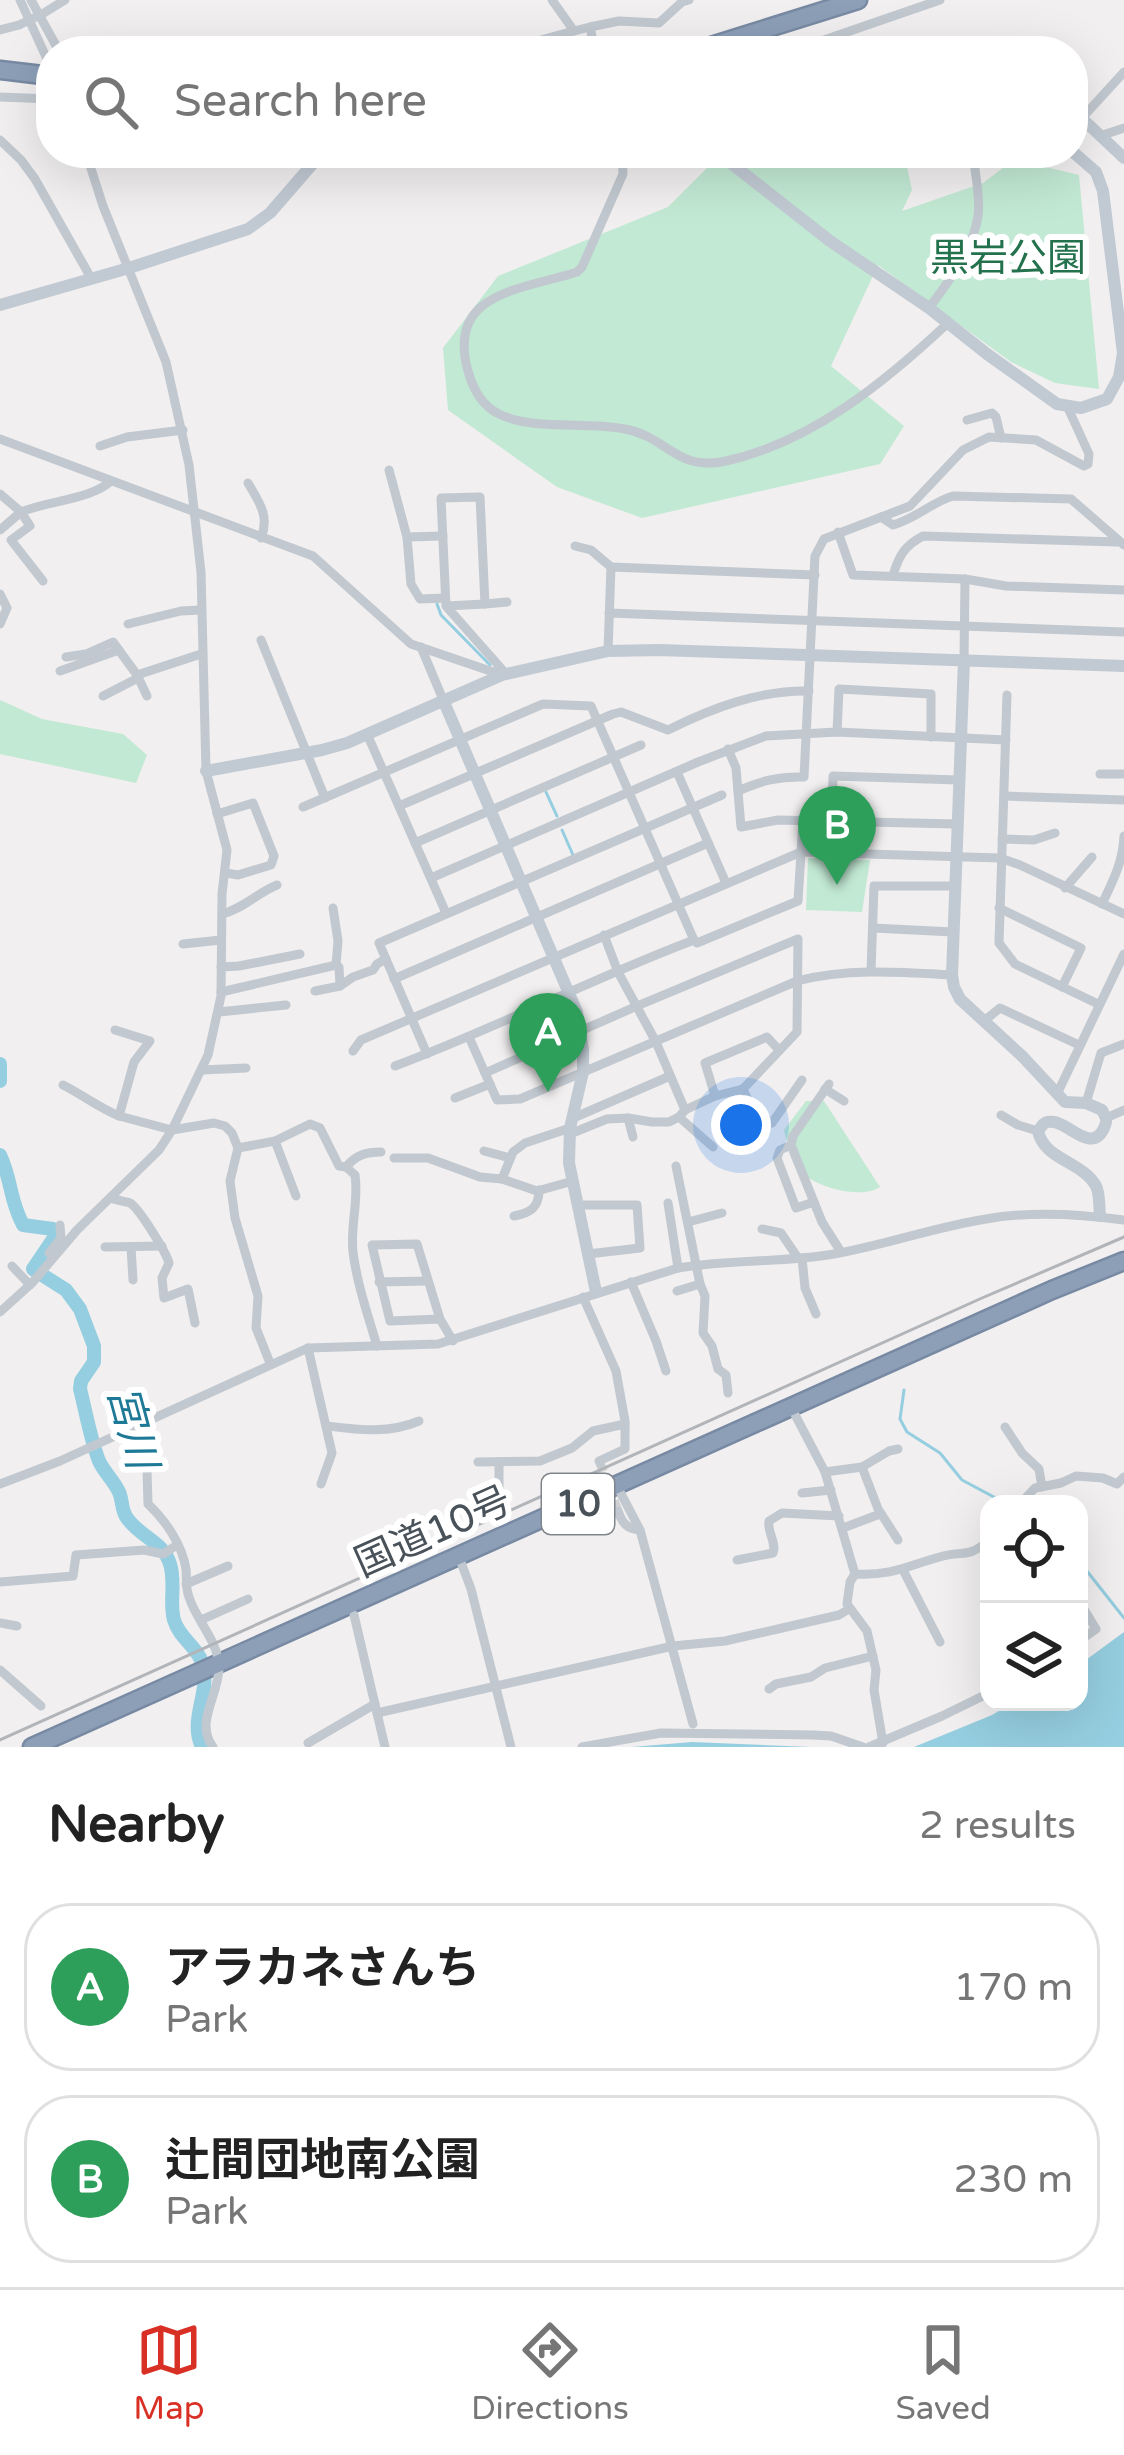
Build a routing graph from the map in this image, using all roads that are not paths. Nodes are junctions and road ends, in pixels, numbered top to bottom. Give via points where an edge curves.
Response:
1 (20, 0) edge
2 (31, 0) edge
3 (65, 0) edge
4 (552, 0) edge
5 (688, 0) edge
6 (858, 0) edge
7 (940, 0) edge
8 (38, 16) junction
9 (0, 30) edge
10 (574, 31) junction
11 (591, 32) junction
12 (50, 36) edge
13 (556, 36) edge
14 (592, 36) edge
15 (742, 36) edge
16 (836, 36) edge
17 (36, 38) edge
18 (36, 69) edge
19 (0, 70) edge
20 (1124, 72) edge
21 (0, 97) edge
22 (36, 98) edge
23 (1088, 104) edge
24 (1088, 125) edge
25 (1124, 128) edge
26 (1100, 136) junction
27 (0, 140) edge
28 (1124, 158) edge
29 (1088, 165) edge
30 (91, 168) edge
31 (309, 168) edge
32 (623, 168) edge
33 (737, 168) edge
34 (975, 168) edge
35 (129, 268) junction
36 (91, 278) junction
37 (0, 305) edge
38 (929, 308) junction
39 (948, 323) junction
40 (1069, 408) junction
41 (967, 420) dead end
42 (183, 430) junction
43 (1001, 438) junction
44 (0, 440) edge
45 (100, 446) dead end
46 (389, 470) dead end
47 (111, 482) junction
48 (248, 483) dead end
49 (0, 494) edge
50 (21, 512) junction
51 (195, 512) junction
52 (881, 517) junction
53 (0, 530) edge
54 (838, 532) junction
55 (443, 536) junction
56 (406, 537) junction
57 (260, 538) junction
58 (1122, 543) edge
59 (574, 546) dead end
60 (611, 567) junction
61 (815, 574) junction
62 (892, 575) junction
63 (965, 580) junction
64 (43, 581) dead end
65 (1124, 590) edge
66 (0, 594) edge
67 (445, 602) junction
68 (507, 602) dead end
69 (484, 604) junction
70 (201, 610) junction
71 (609, 613) junction
72 (814, 621) junction
73 (0, 624) edge
74 (128, 624) dead end
75 (964, 625) junction
76 (1124, 632) edge
77 (261, 640) dead end
78 (421, 647) junction
79 (119, 650) junction
80 (608, 651) junction
81 (201, 654) junction
82 (66, 656) dead end
83 (809, 656) junction
84 (964, 660) junction
85 (1124, 666) edge
86 (60, 671) dead end
87 (504, 674) junction
88 (138, 677) junction
89 (808, 691) junction
90 (1007, 694) dead end
91 (104, 696) dead end
92 (147, 696) dead end
93 (443, 702) junction
94 (598, 720) junction
95 (806, 732) junction
96 (837, 732) junction
97 (367, 734) junction
98 (931, 737) junction
99 (960, 738) junction
100 (458, 739) junction
101 (1006, 740) junction
102 (641, 745) dead end
103 (728, 749) junction
104 (305, 753) junction
105 (614, 757) junction
106 (206, 770) junction
107 (384, 771) junction
108 (677, 772) junction
109 (473, 773) junction
110 (1100, 774) dead end
111 (1124, 774) edge
112 (958, 780) junction
113 (738, 790) junction
114 (630, 793) junction
115 (722, 795) dead end
116 (1004, 796) junction
117 (325, 798) junction
118 (1124, 800) edge
119 (399, 806) junction
120 (303, 807) dead end
121 (693, 808) junction
122 (490, 810) junction
123 (217, 814) junction
124 (832, 820) junction
125 (802, 821) junction
126 (956, 824) junction
127 (646, 828) junction
128 (1054, 832) dead end
129 (1124, 836) edge
130 (1001, 839) junction
131 (415, 843) junction
132 (708, 843) junction
133 (505, 846) junction
134 (801, 852) junction
135 (956, 856) junction
136 (1092, 856) dead end
137 (1000, 858) junction
138 (661, 863) junction
139 (226, 872) junction
140 (430, 878) junction
141 (520, 881) junction
142 (726, 883) junction
143 (278, 885) dead end
144 (955, 886) junction
145 (1065, 888) junction
146 (678, 903) junction
147 (1102, 904) junction
148 (333, 908) dead end
149 (1000, 908) junction
150 (446, 913) junction
151 (222, 914) junction
152 (1124, 914) edge
153 (536, 916) junction
154 (873, 928) junction
155 (953, 932) junction
156 (604, 935) junction
157 (221, 940) junction
158 (694, 940) junction
159 (183, 944) dead end
160 (300, 954) dead end
161 (553, 957) junction
162 (386, 959) junction
163 (1123, 960) edge
164 (336, 965) junction
165 (221, 967) junction
166 (872, 971) junction
167 (618, 972) junction
168 (952, 975) junction
169 (394, 979) junction
170 (797, 981) junction
171 (340, 986) junction
172 (1062, 987) junction
173 (314, 991) dead end
174 (221, 992) junction
175 (570, 993) junction
176 (1098, 1004) junction
177 (286, 1005) dead end
178 (637, 1006) junction
179 (219, 1012) junction
180 (412, 1019) junction
181 (984, 1021) junction
182 (581, 1029) junction
183 (115, 1030) dead end
184 (469, 1037) junction
185 (656, 1042) junction
186 (1124, 1044) edge
187 (1079, 1045) junction
188 (779, 1050) junction
189 (353, 1051) dead end
190 (428, 1054) junction
191 (395, 1066) dead end
192 (246, 1067) dead end
193 (202, 1070) junction
194 (484, 1072) junction
195 (583, 1072) junction
196 (670, 1076) junction
197 (802, 1081) dead end
198 (490, 1084) junction
199 (63, 1085) dead end
200 (743, 1088) junction
201 (1057, 1094) junction
202 (715, 1096) junction
203 (455, 1098) dead end
204 (844, 1101) dead end
205 (1086, 1103) junction
206 (1124, 1110) edge
207 (682, 1113) junction
208 (1001, 1115) dead end
209 (119, 1116) junction
210 (628, 1118) junction
211 (1106, 1118) junction
212 (570, 1127) junction
213 (172, 1130) junction
214 (1038, 1130) junction
215 (633, 1137) dead end
216 (275, 1141) junction
217 (791, 1145) junction
218 (713, 1147) dead end
219 (238, 1148) junction
220 (484, 1150) dead end
221 (381, 1152) dead end
222 (394, 1158) dead end
223 (510, 1158) junction
224 (676, 1166) dead end
225 (346, 1167) junction
226 (502, 1179) junction
227 (573, 1181) junction
228 (539, 1190) junction
229 (296, 1196) dead end
230 (110, 1198) junction
231 (814, 1202) junction
232 (668, 1203) dead end
233 (578, 1204) junction
234 (722, 1213) dead end
235 (514, 1216) dead end
236 (1100, 1216) junction
237 (1124, 1220) edge
238 (688, 1222) junction
239 (60, 1225) dead end
240 (762, 1229) dead end
241 (131, 1246) junction
242 (162, 1246) junction
243 (105, 1247) dead end
244 (841, 1252) junction
245 (588, 1254) junction
246 (800, 1258) junction
247 (1124, 1261) edge
248 (696, 1265) junction
249 (12, 1266) dead end
250 (46, 1266) junction
251 (678, 1268) junction
252 (1124, 1272) edge
253 (133, 1280) dead end
254 (427, 1281) junction
255 (379, 1282) junction
256 (631, 1282) junction
257 (700, 1283) junction
258 (31, 1284) junction
259 (677, 1291) dead end
260 (590, 1295) junction
261 (0, 1312) edge
262 (816, 1314) dead end
263 (440, 1319) junction
264 (195, 1323) dead end
265 (453, 1341) junction
266 (377, 1346) junction
267 (308, 1348) junction
268 (270, 1364) junction
269 (666, 1371) dead end
270 (728, 1393) dead end
271 (794, 1412) junction
272 (419, 1421) dead end
273 (625, 1424) junction
274 (327, 1426) junction
275 (1005, 1427) dead end
276 (126, 1430) junction
277 (898, 1449) dead end
278 (478, 1462) dead end
279 (499, 1462) junction
280 (600, 1463) dead end
281 (862, 1467) junction
282 (825, 1472) junction
283 (0, 1484) edge
284 (321, 1484) dead end
285 (1122, 1485) edge
286 (1042, 1486) junction
287 (831, 1490) junction
288 (802, 1493) dead end
289 (1031, 1495) edge
290 (499, 1496) dead end
291 (619, 1497) junction
292 (880, 1512) junction
293 (839, 1516) junction
294 (843, 1528) junction
295 (898, 1540) dead end
296 (177, 1544) junction
297 (980, 1547) edge
298 (737, 1560) dead end
299 (461, 1561) junction
300 (228, 1566) dead end
301 (903, 1570) junction
302 (855, 1574) junction
303 (0, 1582) edge
304 (186, 1584) junction
305 (248, 1599) dead end
306 (849, 1609) junction
307 (354, 1615) junction
308 (201, 1620) junction
309 (0, 1623) edge
310 (17, 1625) dead end
311 (940, 1642) dead end
312 (673, 1646) junction
313 (873, 1656) junction
314 (219, 1669) junction
315 (0, 1670) edge
316 (496, 1688) junction
317 (769, 1690) dead end
318 (980, 1697) edge
319 (41, 1706) dead end
320 (376, 1709) junction
321 (693, 1724) dead end
322 (327, 1732) junction
323 (308, 1743) dead end
324 (883, 1743) junction
325 (32, 1747) edge
326 (61, 1747) edge
327 (213, 1747) edge
328 (337, 1747) edge
329 (385, 1747) edge
330 (511, 1747) edge
331 (582, 1747) edge
332 (866, 1747) edge

1 - 17 street
2 - 8 street
3 - 8 street
4 - 10 street
5 - 11 street via 659,23 619,21
6 - 15 highway
7 - 16 street
8 - 9 street, bridge
8 - 12 street
10 - 11 street
10 - 13 street
11 - 14 street
18 - 19 highway
20 - 23 street
21 - 22 street
24 - 26 street
25 - 26 street
26 - 28 street
27 - 36 street via 35,179
29 - 40 street via 1102,191 1123,353 1107,399
30 - 35 street
31 - 35 street via 248,230
32 - 39 street via 582,268 494,297 470,316 464,356 477,393 494,412 624,428 687,461 727,461 838,413
33 - 38 street
34 - 38 street via 974,230
35 - 36 street
35 - 42 street
36 - 37 street
38 - 39 street
39 - 40 street
40 - 43 street via 1089,454 1084,466 1036,440
41 - 43 street via 992,413
42 - 45 street
42 - 51 street
43 - 52 street via 963,450 910,506
44 - 47 street
46 - 56 street
47 - 50 street
47 - 51 street
48 - 57 street via 264,510
49 - 50 street
50 - 53 street
50 - 64 street via 30,526 11,540
51 - 57 street
51 - 70 street
52 - 54 street
52 - 58 street via 893,525 953,496 1071,500
54 - 61 street via 824,539
54 - 62 street via 853,575
55 - 56 street
55 - 67 street
55 - 69 street via 441,498 480,497
56 - 67 street via 420,599
57 - 78 street via 313,556
58 - 62 street via 923,536 900,554
59 - 60 street
60 - 61 street
60 - 71 street
61 - 72 street
62 - 63 street
63 - 65 street
63 - 75 street
66 - 73 street via 7,608
67 - 69 street
67 - 87 street
68 - 69 street
70 - 74 street
70 - 81 street
71 - 72 street
71 - 80 street
72 - 75 street
72 - 83 street
75 - 76 street
75 - 84 street
77 - 104 street
78 - 87 street
78 - 93 street
79 - 82 street via 113,642
79 - 86 street
79 - 88 street
80 - 83 street
80 - 87 street
81 - 88 street
81 - 106 street
83 - 84 street
83 - 89 street
84 - 85 street
84 - 99 street
87 - 93 street
88 - 91 street
88 - 92 street
89 - 94 street via 752,696 668,730 621,712
89 - 95 street
90 - 101 street
93 - 97 street
93 - 100 street
94 - 100 street via 591,706 543,704
94 - 105 street
94 - 109 street
95 - 96 street
95 - 103 street
95 - 113 street via 803,777
96 - 98 street
96 - 98 street via 839,689 931,694
97 - 104 street
97 - 107 street
98 - 99 street
99 - 101 street
99 - 112 street
100 - 107 street
100 - 109 street
101 - 116 street
102 - 105 street
103 - 108 street
103 - 113 street
104 - 106 street
104 - 117 street
105 - 114 street
105 - 122 street
106 - 123 street
107 - 117 street
107 - 119 street
108 - 114 street
108 - 121 street
109 - 119 street
109 - 122 street
110 - 111 street
112 - 124 street via 833,776
112 - 126 street
113 - 125 street via 741,827
114 - 127 street
114 - 133 street
115 - 121 street
116 - 118 street
116 - 130 street
117 - 120 street
119 - 131 street
121 - 127 street
121 - 132 street
122 - 131 street
122 - 133 street
123 - 139 street
123 - 139 street via 253,803 274,856 271,865
124 - 125 street
124 - 126 street
125 - 134 street
126 - 135 street
127 - 138 street
127 - 141 street
128 - 130 street
129 - 147 street
130 - 137 street
131 - 140 street
132 - 138 street
132 - 142 street
133 - 140 street
133 - 141 street
134 - 135 street
134 - 142 street
134 - 158 street via 798,901
135 - 137 street
135 - 144 street
136 - 145 street
137 - 145 street
137 - 149 street
138 - 146 street
138 - 153 street
139 - 151 street
140 - 150 street
141 - 150 street
141 - 153 street
142 - 146 street
143 - 151 street
144 - 154 street via 874,886
144 - 155 street
145 - 147 street
146 - 156 street
146 - 158 street
147 - 152 street
148 - 164 street
149 - 172 street via 999,943 1015,964
149 - 172 street via 1081,948
150 - 162 street via 379,943
151 - 157 street
153 - 161 street
153 - 169 street
154 - 155 street
154 - 166 street
155 - 168 street
156 - 161 street
156 - 167 street
157 - 159 street
157 - 165 street
158 - 167 street
160 - 165 street
161 - 175 street
161 - 180 street
162 - 169 street
162 - 171 street
163 - 176 street
164 - 171 street
164 - 174 street
165 - 174 street
166 - 168 street
166 - 170 street
167 - 175 street
167 - 178 street
168 - 181 street via 960,999
169 - 180 street
170 - 178 street via 798,939
170 - 185 street
170 - 188 street via 796,1031
171 - 173 street
172 - 176 street
174 - 179 street
175 - 182 street
175 - 184 street
176 - 187 street
177 - 179 street
178 - 182 street
178 - 185 street
179 - 193 street
180 - 189 street
180 - 190 street
181 - 187 street via 1000,1008
181 - 201 street
182 - 194 street
182 - 195 street
183 - 209 street via 150,1041 134,1062
184 - 190 street
184 - 194 street
185 - 195 street
185 - 196 street
186 - 205 street via 1101,1054
187 - 201 street
188 - 200 street
188 - 202 street via 766,1037 705,1063
190 - 191 street
192 - 193 street
193 - 213 street
194 - 198 street
195 - 198 street via 520,1099 497,1100
195 - 212 street
196 - 207 street
196 - 212 street
197 - 200 street via 772,1123
198 - 203 street
199 - 209 street
200 - 202 street
201 - 205 street
202 - 207 street
204 - 217 street via 827,1086
205 - 211 street
206 - 211 street
207 - 210 street via 669,1122
207 - 218 street
208 - 214 street
209 - 213 street
210 - 212 street
210 - 215 street
211 - 214 street via 1092,1139 1050,1121
212 - 223 street via 525,1143
212 - 227 street
213 - 219 street via 214,1123 232,1132
213 - 230 street
214 - 236 street via 1043,1146 1092,1181
216 - 219 street
216 - 225 street via 310,1124
216 - 229 street
217 - 231 street
217 - 231 street via 776,1158 789,1191 796,1208
219 - 268 street via 230,1181 235,1218
220 - 223 street
221 - 225 street
222 - 226 street via 428,1158
223 - 226 street
224 - 238 street
225 - 266 street via 355,1175 353,1251
226 - 228 street
227 - 228 street
227 - 233 street
228 - 235 street via 534,1208
230 - 242 street via 135,1207
230 - 250 street
231 - 244 street
232 - 251 street
233 - 245 street
233 - 245 street via 637,1205 640,1248
234 - 238 street
236 - 237 street
236 - 244 street via 991,1218
238 - 248 street
239 - 250 street via 62,1238
240 - 246 street via 781,1233
241 - 242 street
241 - 243 street
241 - 253 street
242 - 264 street via 170,1263 164,1298 188,1289
244 - 246 street
245 - 260 street
246 - 248 street
246 - 262 street
247 - 271 highway, 国道10号 / 10
248 - 251 street
248 - 257 street
249 - 258 street
250 - 258 street
251 - 256 street
252 - 271 highway, 国道10号 / 10
254 - 255 street
254 - 255 street via 416,1244 372,1245
254 - 263 street
255 - 263 street via 390,1322
256 - 260 street
256 - 269 street
257 - 259 street
257 - 270 street via 703,1333
258 - 261 street
260 - 265 street
260 - 273 street
263 - 265 street
265 - 266 street
266 - 267 street
267 - 268 street
267 - 274 street
268 - 276 street
271 - 282 street
271 - 291 highway, 国道10号 / 10
272 - 274 street via 372,1432
273 - 279 street via 593,1431 555,1457
273 - 280 street via 625,1449
274 - 284 street via 332,1454
275 - 286 street via 1039,1469
276 - 283 street
276 - 296 street via 147,1470 148,1504
277 - 281 street
278 - 279 street
279 - 290 street
281 - 282 street
281 - 292 street
282 - 287 street
285 - 286 street via 1076,1476
286 - 289 street
287 - 288 street
287 - 293 street
291 - 299 highway, 国道10号 / 10
291 - 312 street via 640,1530
292 - 294 street
292 - 295 street
293 - 294 street
293 - 298 street via 772,1517 773,1553
294 - 302 street
296 - 303 street via 163,1555 76,1555 73,1576
296 - 304 street
297 - 301 street
299 - 307 highway, 国道10号 / 10
299 - 314 highway, 国道10号 / 10
299 - 316 street
300 - 304 street
301 - 302 street
301 - 311 street
302 - 306 street
304 - 308 street
305 - 308 street
306 - 312 street
306 - 313 street via 867,1631
307 - 314 highway, 国道10号 / 10
307 - 320 street
308 - 314 street
309 - 310 street
312 - 316 street
312 - 321 street
313 - 317 street
313 - 324 street
314 - 325 highway, 国道10号 / 10
314 - 326 highway, 国道10号 / 10
314 - 327 street via 205,1726
315 - 319 street
316 - 320 street
316 - 330 street
318 - 324 street
320 - 322 street
320 - 329 street
322 - 323 street
322 - 328 street
324 - 332 street
331 - 332 street via 661,1733 831,1736

